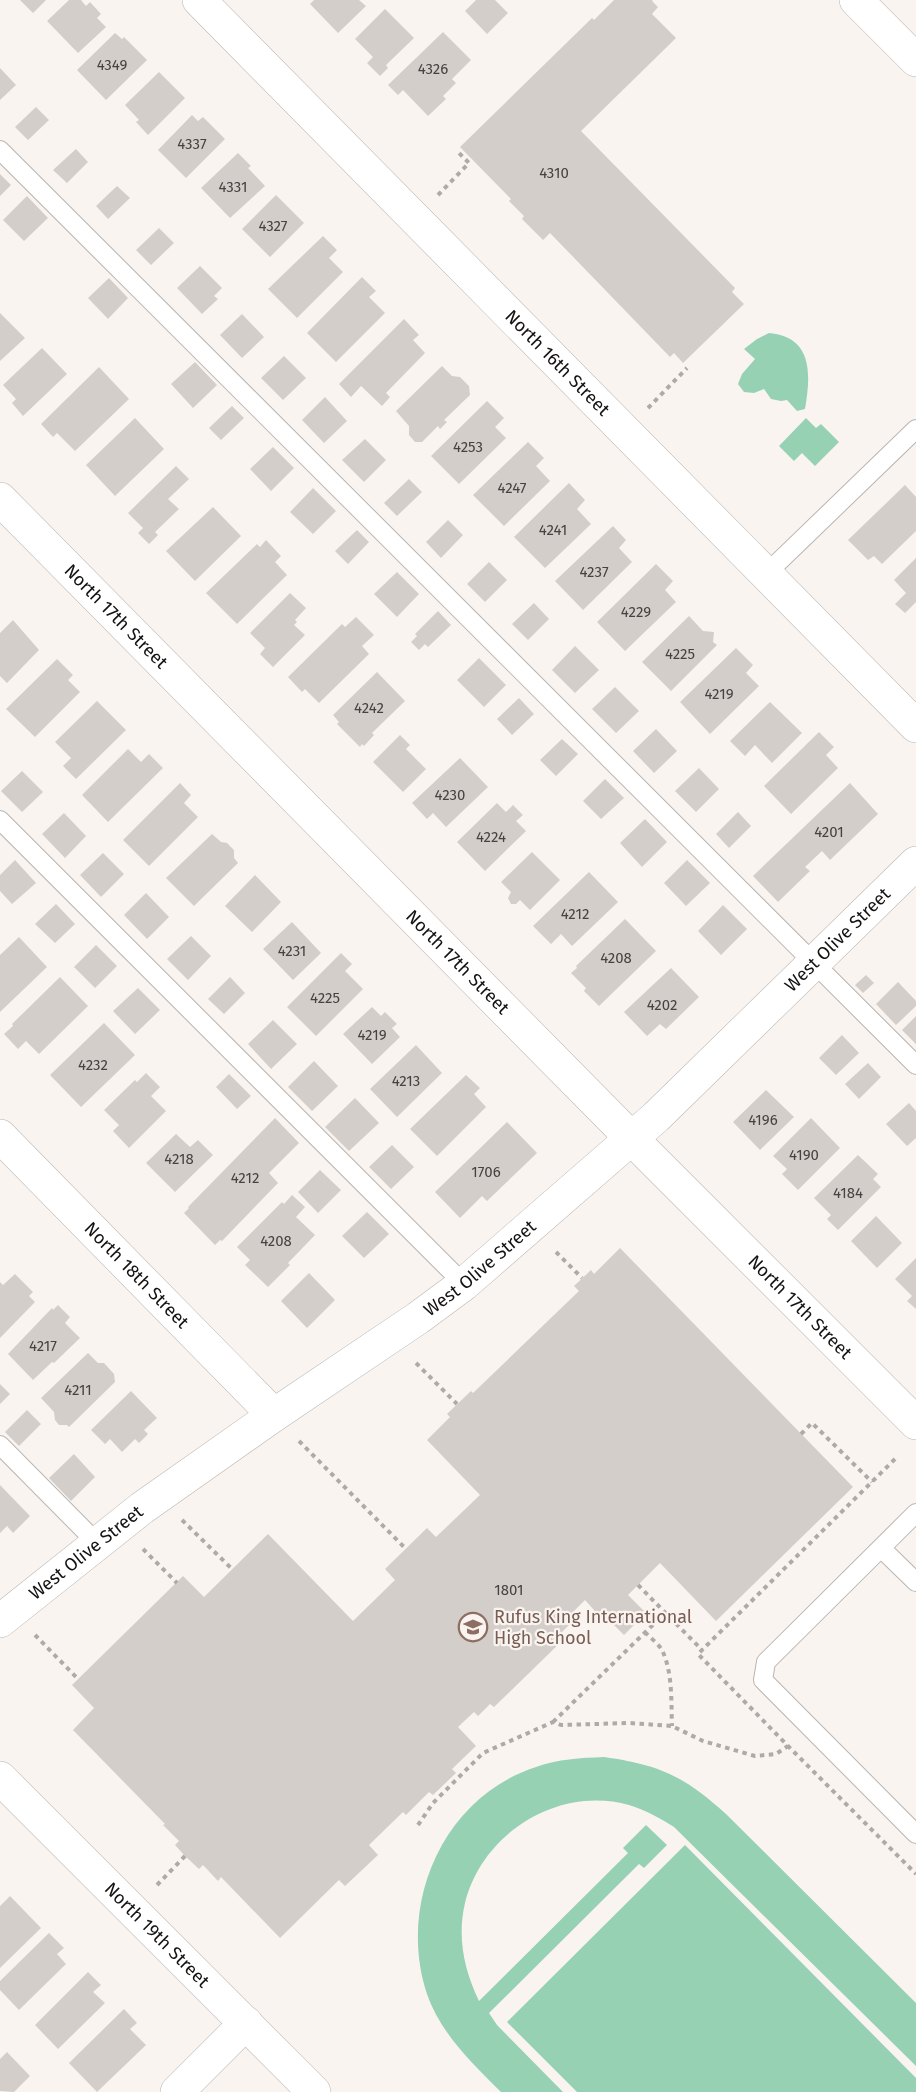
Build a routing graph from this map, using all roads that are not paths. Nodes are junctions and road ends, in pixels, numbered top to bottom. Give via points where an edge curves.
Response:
1 (199, 0) edge
2 (856, 0) edge
3 (916, 60) edge
4 (0, 150) edge
5 (916, 429) edge
6 (0, 499) edge
7 (766, 574) junction
8 (916, 726) edge
9 (0, 820) edge
10 (916, 863) edge
11 (814, 962) junction
12 (916, 1065) edge
13 (0, 1136) edge
14 (632, 1139) junction
15 (464, 1284) junction
16 (274, 1415) junction
17 (916, 1422) edge
18 (0, 1445) edge
19 (916, 1513) edge
20 (98, 1544) junction
21 (881, 1548) junction
22 (916, 1582) edge
23 (0, 1621) edge
24 (0, 1778) edge
25 (916, 1834) edge
26 (246, 2023) junction
27 (177, 2092) edge
28 (314, 2092) edge

1 - 7 street, North 16th Street
2 - 3 street
4 - 11 lane
5 - 7 lane
6 - 14 street, North 17th Street
7 - 8 street, North 16th Street
9 - 15 lane
10 - 11 street, West Olive Street
11 - 12 lane
11 - 14 street, West Olive Street
13 - 16 street, North 18th Street
14 - 15 street, West Olive Street
14 - 17 street, North 17th Street
15 - 16 street, West Olive Street
16 - 20 street, West Olive Street
18 - 20 lane
19 - 21 lane
20 - 23 street, West Olive Street
21 - 22 lane
21 - 25 lane via 765,1662 763,1680
24 - 26 street, North 19th Street
26 - 27 street
26 - 28 street, North 19th Street

